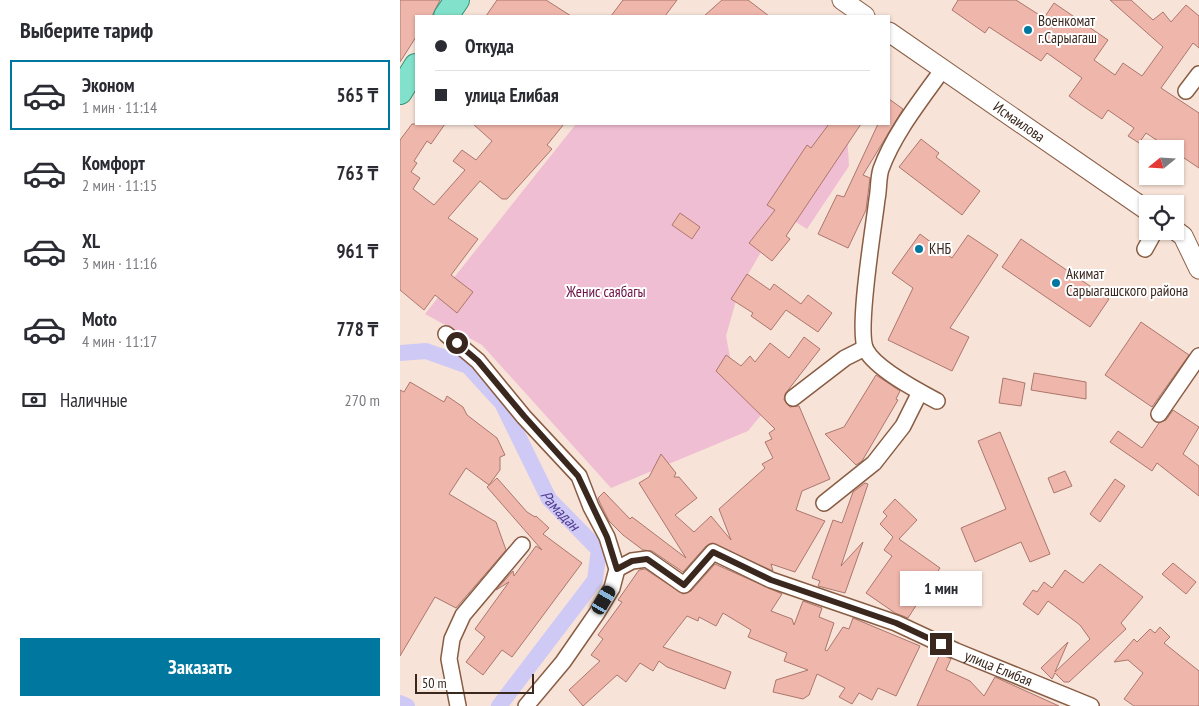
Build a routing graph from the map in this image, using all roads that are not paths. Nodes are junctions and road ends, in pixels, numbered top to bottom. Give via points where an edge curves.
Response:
1 (457, 0) edge
2 (842, 0) edge
3 (447, 15) edge
4 (864, 15) edge
5 (890, 33) edge
6 (415, 68) edge
7 (943, 69) junction
8 (1199, 74) edge
9 (1186, 91) dead end
10 (400, 92) edge
11 (1139, 205) edge
12 (1186, 234) edge
13 (1150, 240) edge
14 (1145, 248) dead end
15 (1199, 269) edge
16 (446, 334) dead end
17 (865, 348) junction
18 (1199, 356) edge
19 (920, 392) junction
20 (793, 398) dead end
21 (937, 401) dead end
22 (1159, 414) dead end
23 (824, 503) dead end
24 (522, 545) dead end
25 (617, 569) junction
26 (458, 706) edge
27 (526, 706) edge
28 (1092, 706) edge

1 - 3 main road
2 - 4 street
5 - 7 street, Исмаилова
6 - 10 main road
7 - 11 street, Исмаилова
7 - 17 street via 905,124 880,170 867,277
8 - 9 street
12 - 15 street
13 - 14 street
16 - 25 street via 478,361 578,476 607,537
17 - 19 street via 876,362
17 - 20 street via 844,358
18 - 22 street
19 - 21 street
19 - 23 street via 903,426 874,463
24 - 26 street via 464,615 452,639 450,659
25 - 27 street via 612,588 597,613 563,662
25 - 28 street, улица Елибая via 632,561 647,559 684,585 713,552 771,580 896,623

